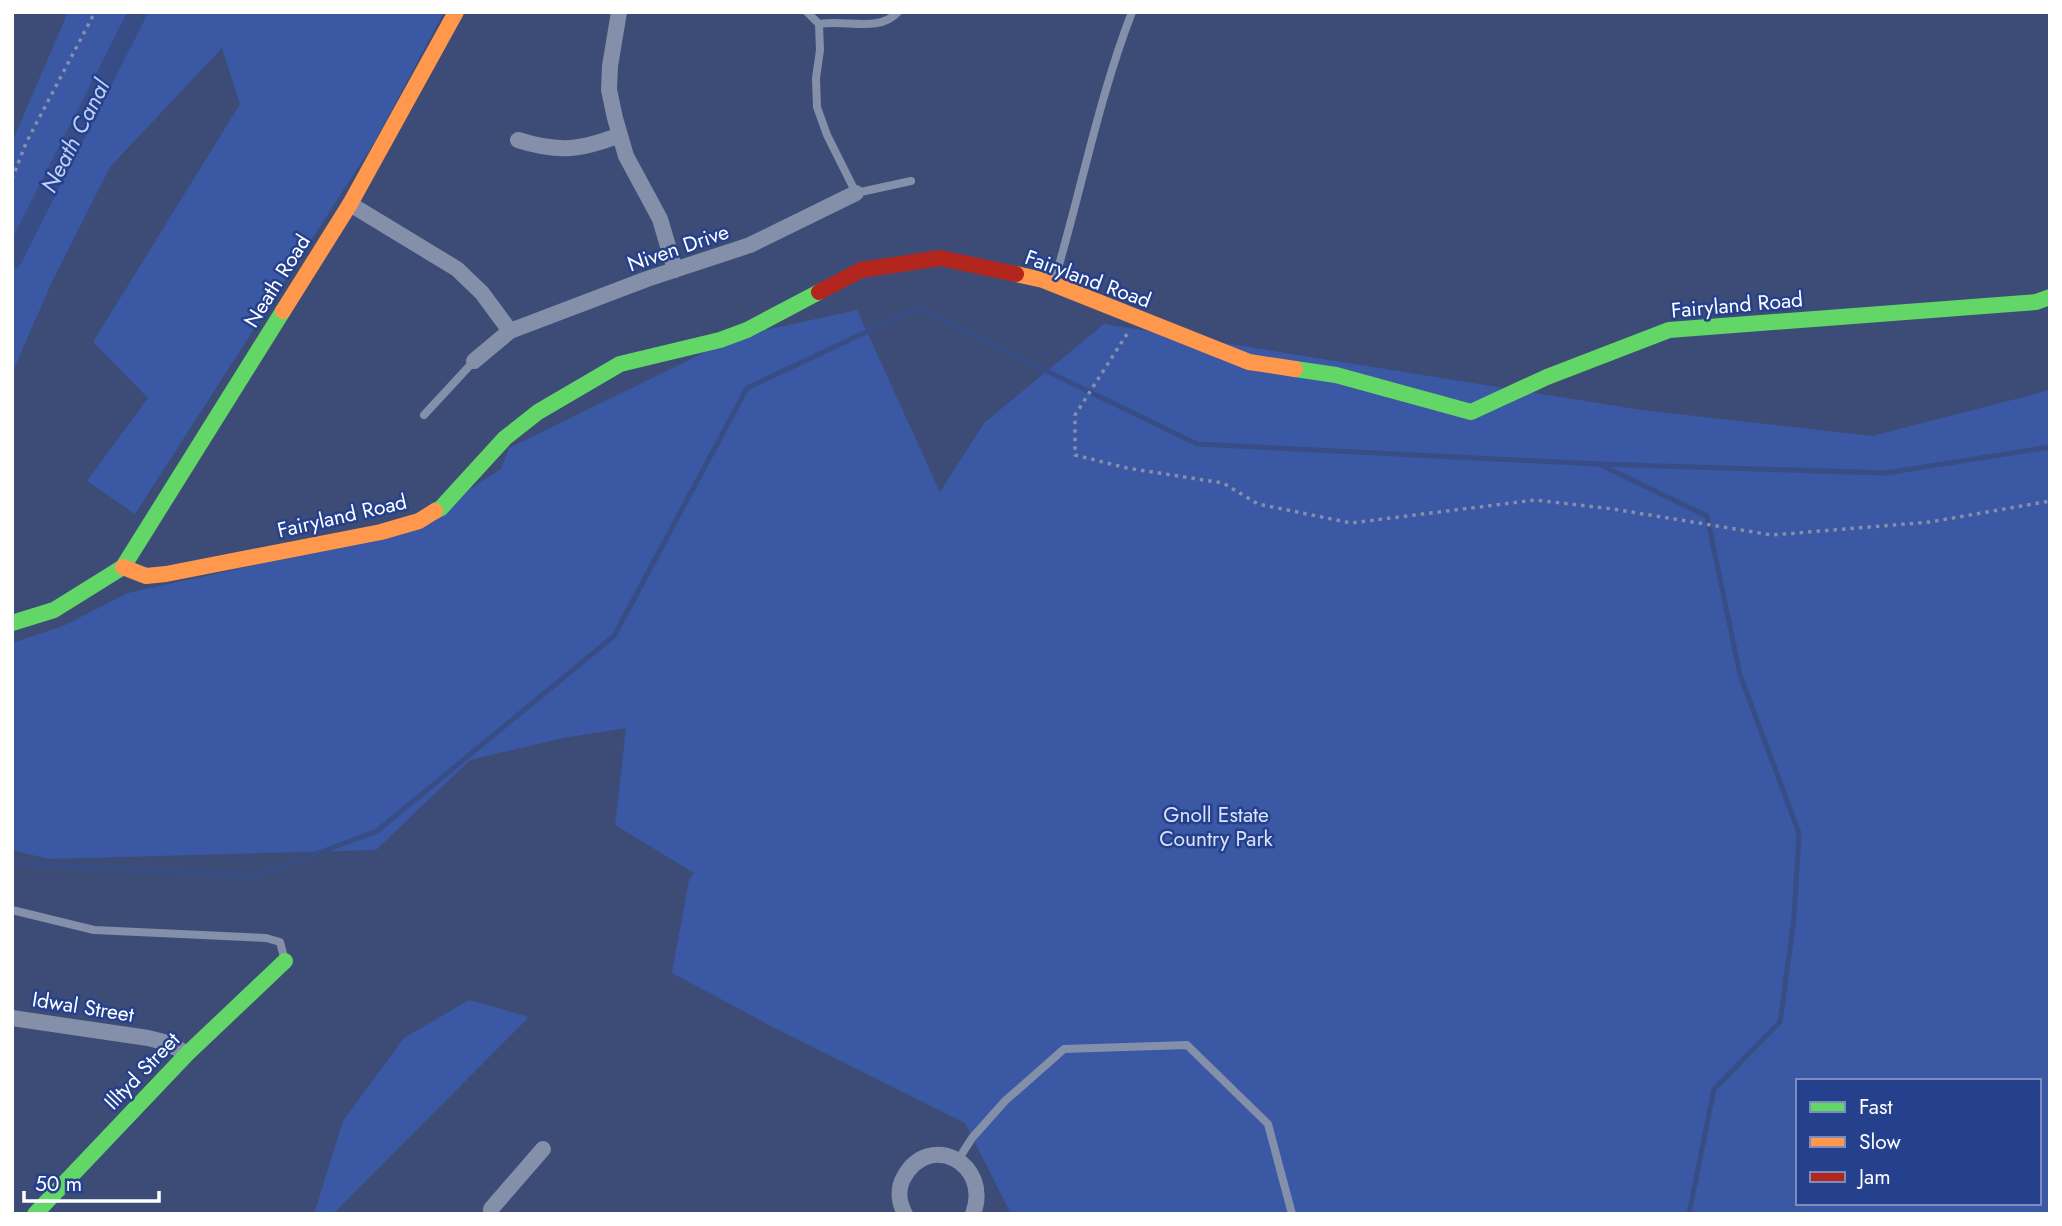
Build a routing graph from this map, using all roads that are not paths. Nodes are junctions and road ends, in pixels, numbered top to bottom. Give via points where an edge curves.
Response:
1 (456, 12) edge
2 (619, 12) edge
3 (807, 12) edge
4 (898, 12) edge
5 (1132, 12) edge
6 (819, 24) junction
7 (620, 135) junction
8 (518, 140) dead end
9 (911, 181) dead end
10 (856, 194) junction
11 (350, 204) junction
12 (675, 270) junction
13 (1054, 285) junction
14 (2050, 297) edge
15 (510, 331) junction
16 (474, 361) joint
17 (424, 415) dead end
18 (123, 567) junction
19 (12, 623) edge
20 (12, 910) edge
21 (285, 961) joint
22 (12, 1018) edge
23 (187, 1054) junction
24 (543, 1149) dead end
25 (958, 1160) junction
26 (35, 1214) edge
27 (491, 1214) edge
28 (905, 1214) edge
29 (973, 1214) edge
30 (1292, 1214) edge

1 - 11 street, Neath Road
2 - 7 street via 609,90
3 - 6 lane
4 - 6 lane via 877,23
5 - 13 lane via 1096,117
6 - 10 lane via 817,107
7 - 8 street via 568,149 541,148
7 - 12 street via 626,156 660,219
9 - 10 lane
10 - 12 street, Niven Drive via 750,246
11 - 15 street via 457,269
11 - 18 street, Neath Road
12 - 15 street, Niven Drive
13 - 14 street, Fairyland Road via 1249,362 1336,375 1471,412 1669,330 2036,302
13 - 18 street, Fairyland Road via 940,258 861,270 747,330 620,364 538,412 505,438 441,508 419,521 381,533 166,574 146,576
15 - 16 street, Niven Drive
16 - 17 lane
18 - 19 street via 54,610
20 - 21 lane via 94,930 266,938 280,942
21 - 23 street, Illtyd Street
22 - 23 street, Idwal Street via 148,1038
23 - 26 street, Illtyd Street
24 - 27 street
25 - 28 street via 935,1155 910,1167 899,1194
25 - 29 street via 975,1180 978,1194
25 - 30 lane via 1005,1101 1065,1049 1187,1045 1268,1124

